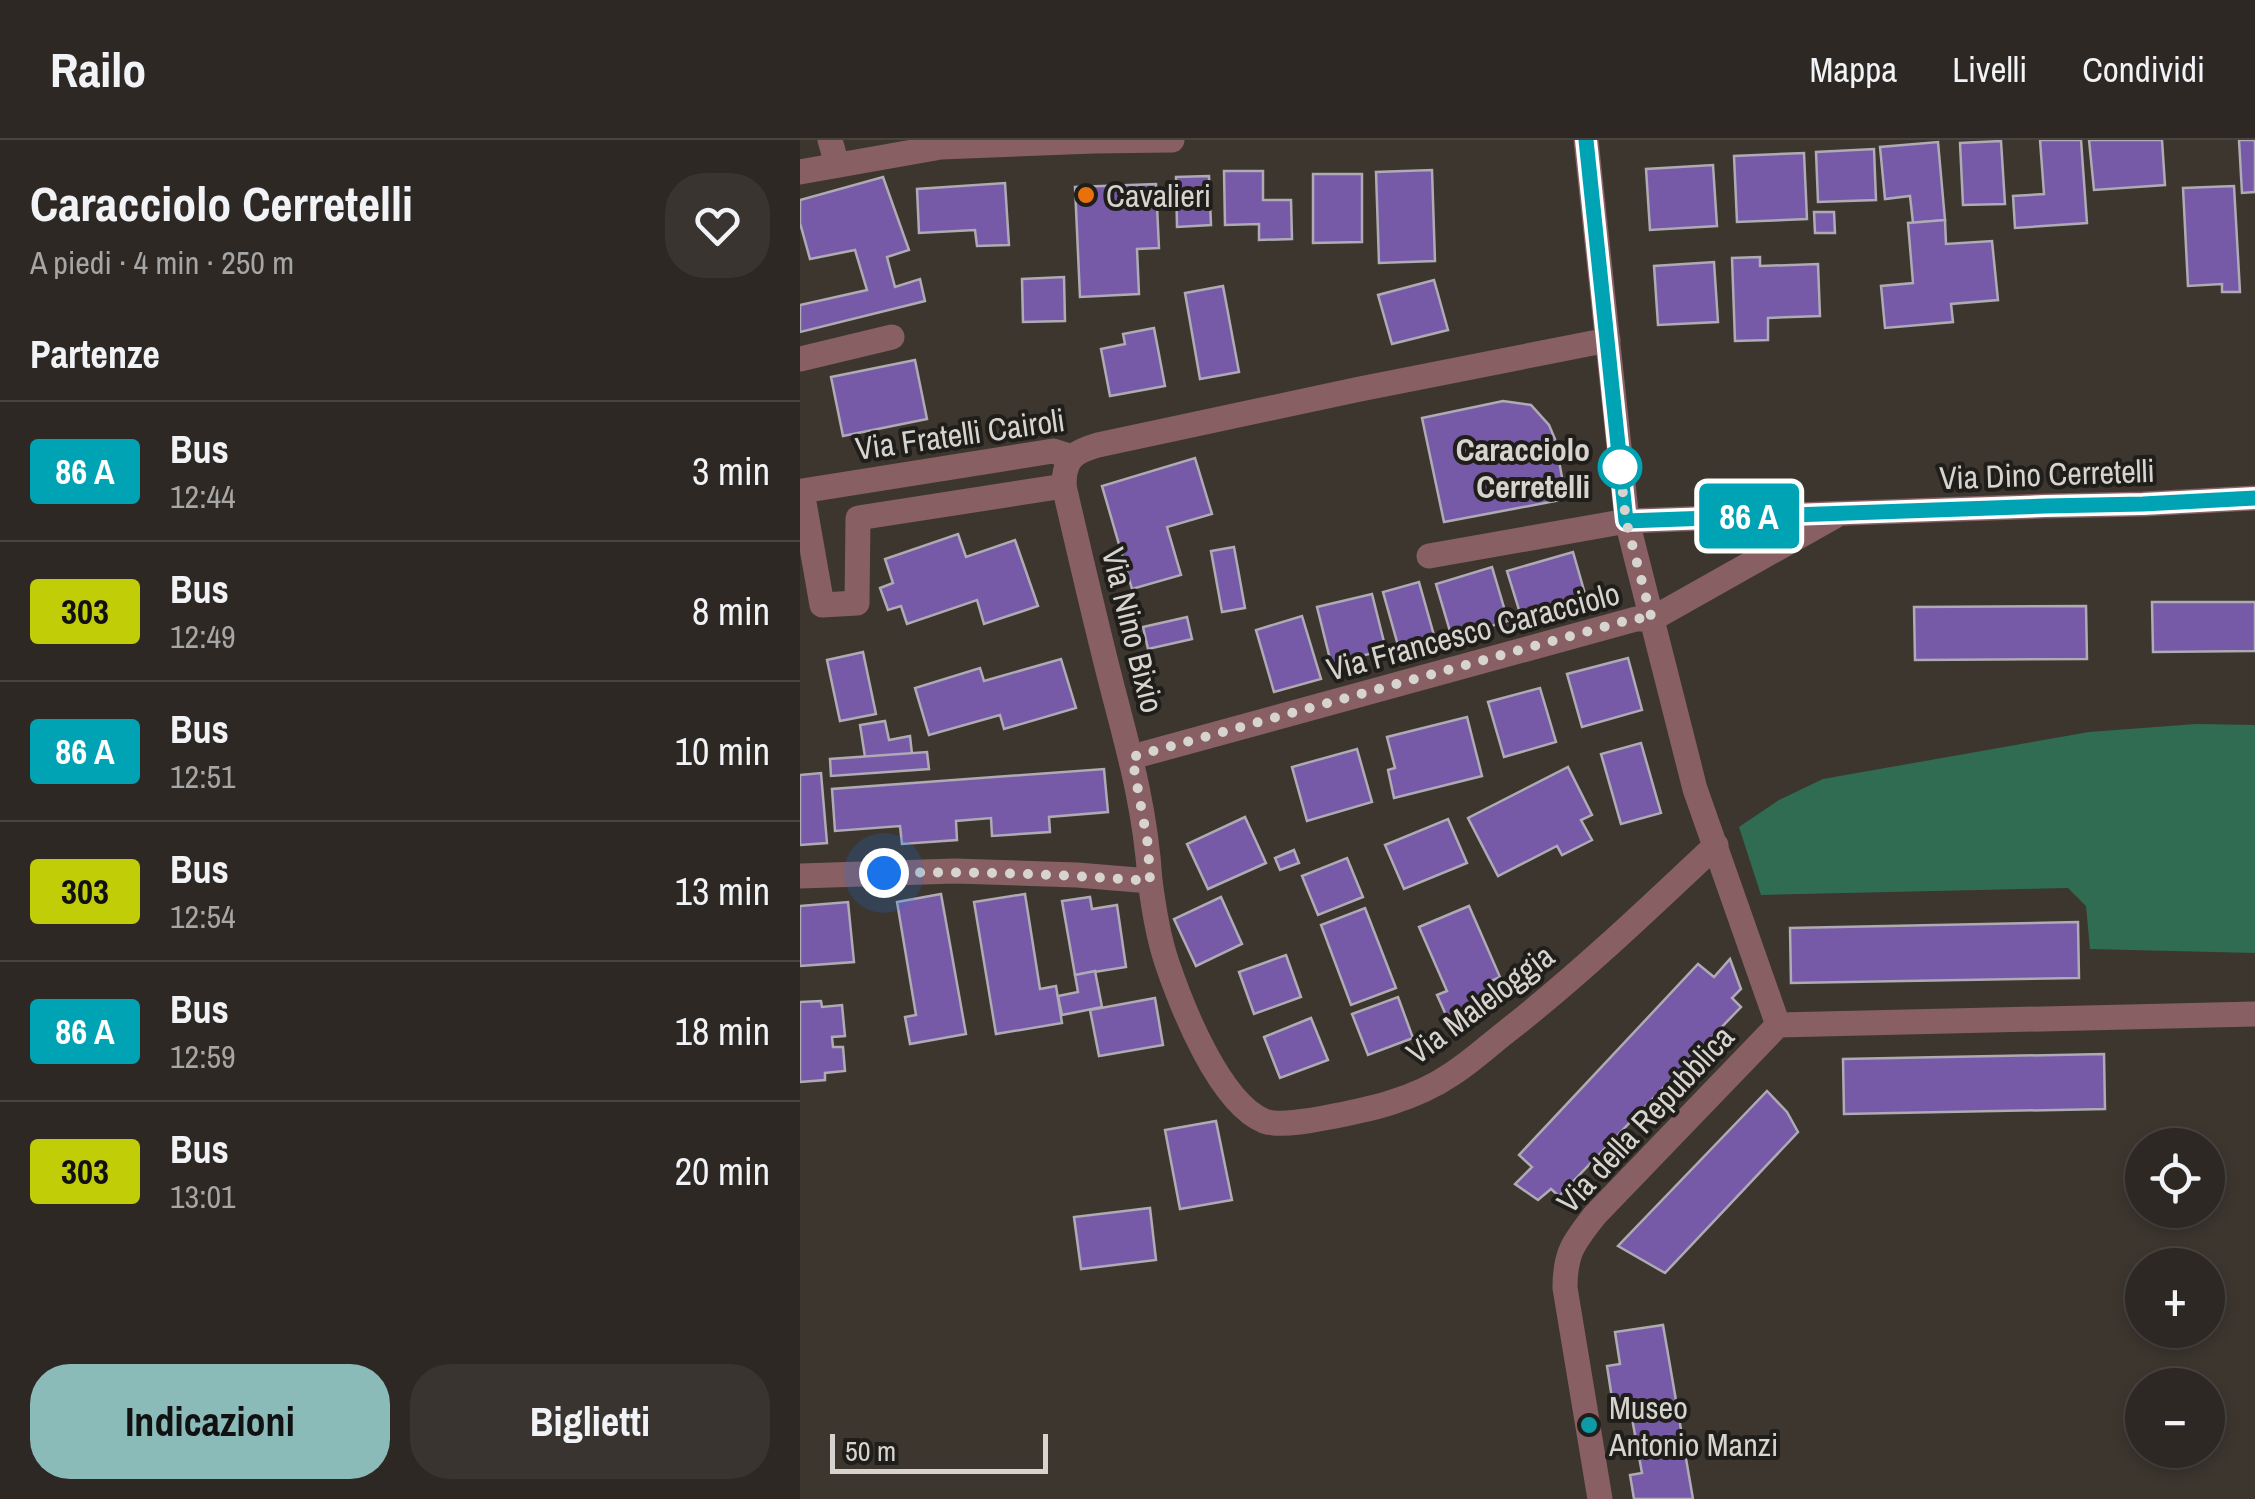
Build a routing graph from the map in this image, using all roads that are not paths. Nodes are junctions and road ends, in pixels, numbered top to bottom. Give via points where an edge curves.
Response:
1 (1094, 140) edge
2 (1172, 140) edge
3 (1586, 140) edge
4 (833, 152) edge
5 (800, 172) edge
6 (892, 337) dead end
7 (1608, 340) junction
8 (800, 359) edge
9 (1072, 457) junction
10 (1064, 486) junction
11 (801, 488) edge
12 (2255, 498) edge
13 (1841, 513) junction
14 (1626, 521) junction
15 (1429, 556) dead end
16 (1652, 620) junction
17 (1132, 757) junction
18 (1716, 845) junction
19 (800, 876) edge
20 (1150, 881) junction
21 (2255, 1014) edge
22 (1778, 1026) junction
23 (1600, 1499) edge

1 - 2 street
1 - 4 street
3 - 7 street, Via Francesco Caracciolo
4 - 5 street
6 - 8 street
7 - 9 street, Via Fratelli Cairoli via 1362,398 1098,445
7 - 14 street, Via Francesco Caracciolo
9 - 10 street, Via Nino Bixio
9 - 11 street, Via Fratelli Cairoli via 1052,451
10 - 11 street, Via Fratelli Cairoli via 858,518 857,603 822,605
10 - 17 street, Via Nino Bixio
12 - 13 street, Via Dino Cerretelli
13 - 14 street, Via Dino Cerretelli
13 - 16 street, Via Dino Cerretelli
14 - 15 street, Via Dino Cerretelli
14 - 16 street, Via Francesco Caracciolo
16 - 17 street, Via Francesco Caracciolo via 1636,618
16 - 18 street, Via della Repubblica
17 - 20 street, Via Nino Bixio
18 - 20 street, Via Maleloggia via 1610,945 1452,1075 1408,1097 1306,1122 1266,1122 1237,1103 1208,1062 1166,962
18 - 22 street, Via della Repubblica
19 - 20 street via 955,871
21 - 22 street, Via della Repubblica
22 - 23 street, Via della Repubblica via 1595,1215 1566,1260

